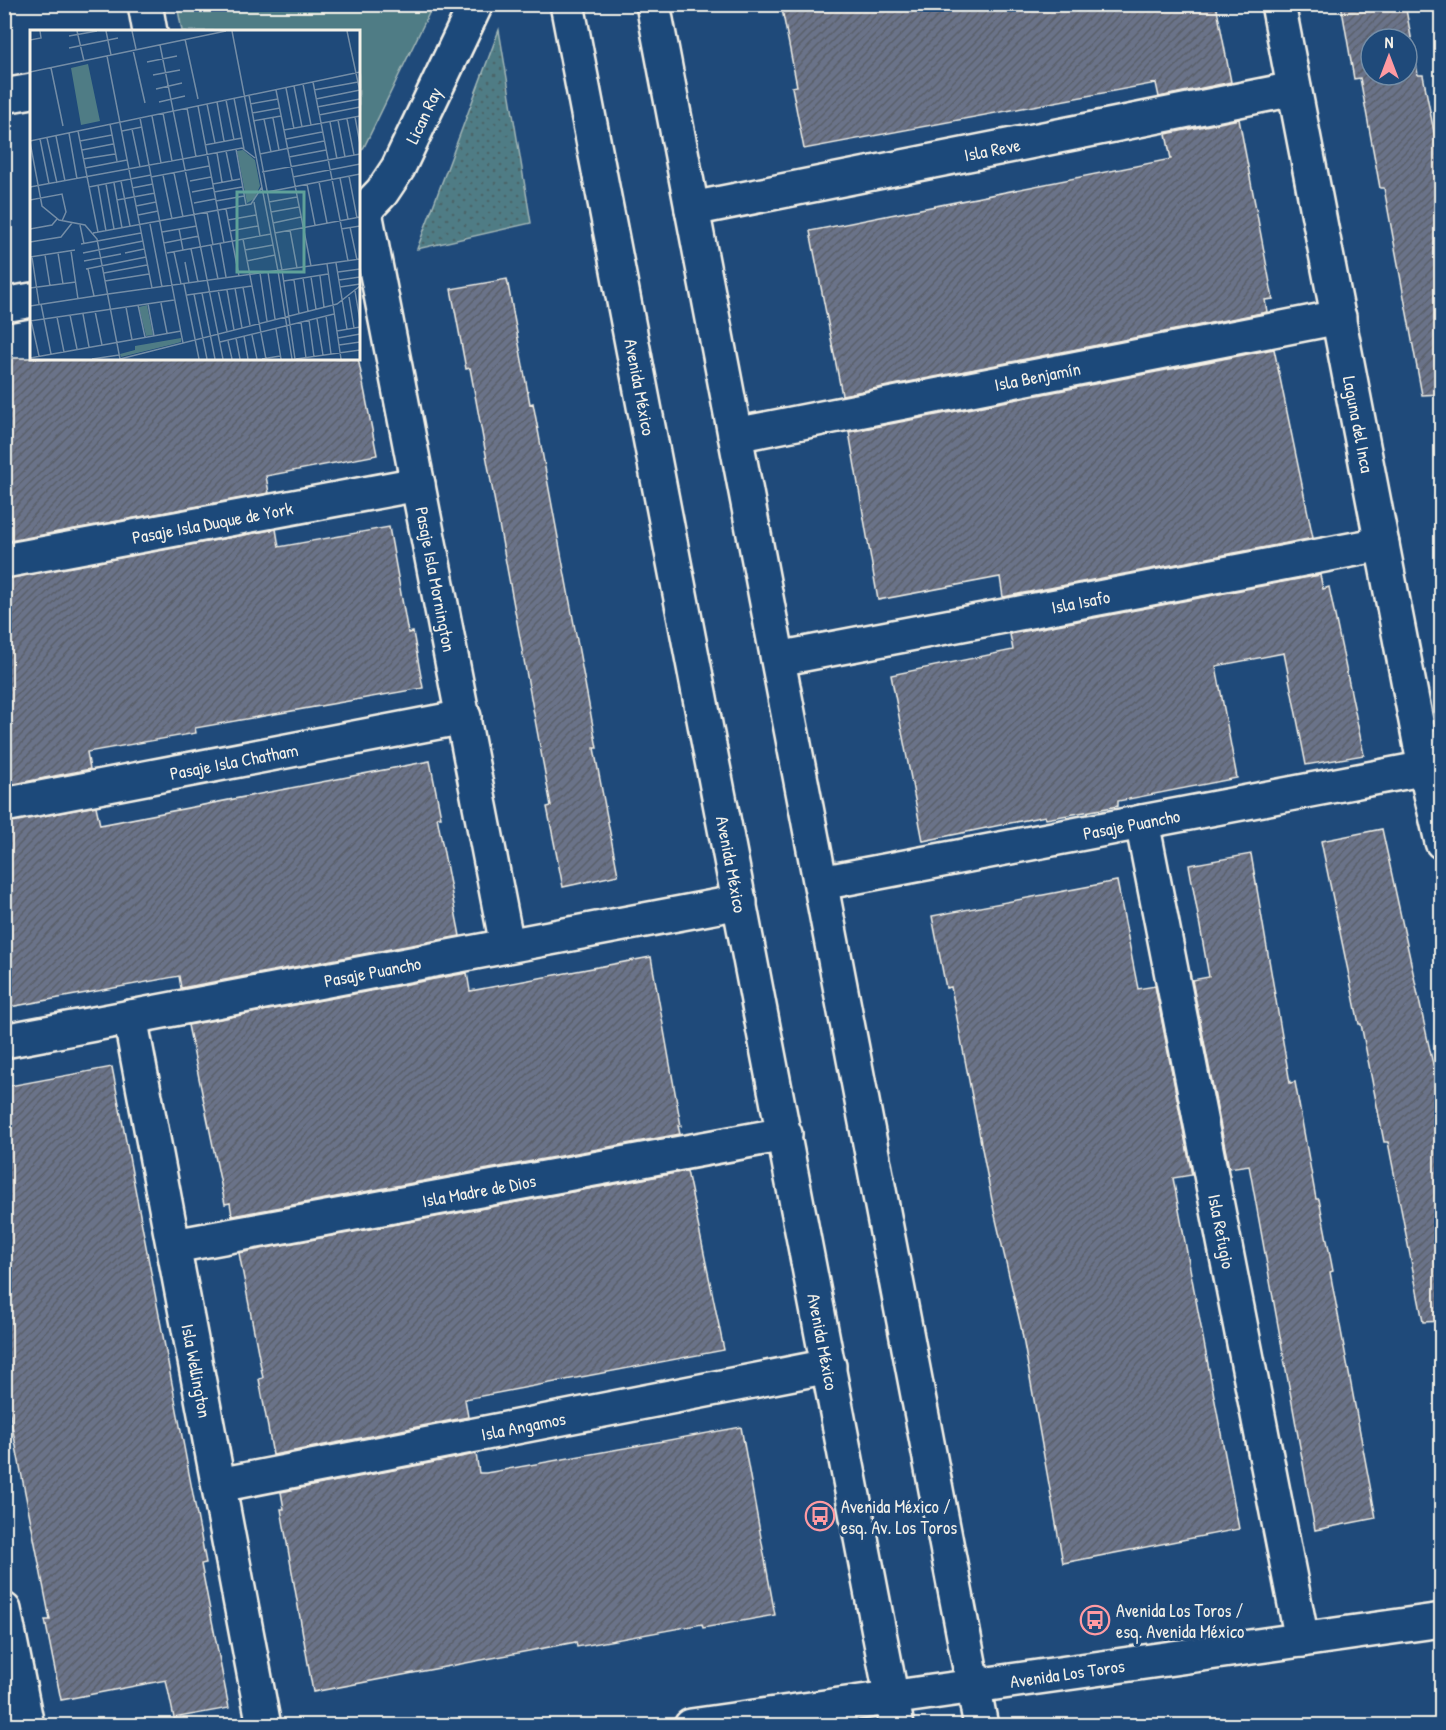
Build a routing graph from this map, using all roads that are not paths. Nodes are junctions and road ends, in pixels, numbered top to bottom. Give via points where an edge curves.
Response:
1 (145, 4) edge
2 (476, 4) edge
3 (567, 4) edge
4 (653, 4) edge
5 (1278, 4) edge
6 (150, 30) edge
7 (1294, 89) junction
8 (30, 91) edge
9 (4, 96) edge
10 (692, 209) junction
11 (362, 214) edge
12 (30, 300) edge
13 (4, 305) edge
14 (1339, 317) junction
15 (735, 435) junction
16 (418, 484) junction
17 (1382, 544) junction
18 (4, 561) edge
19 (778, 659) junction
20 (464, 717) junction
21 (1433, 767) edge
22 (4, 805) edge
23 (1142, 822) junction
24 (1442, 842) edge
25 (821, 884) junction
26 (740, 902) junction
27 (507, 945) junction
28 (130, 1017) junction
29 (4, 1041) edge
30 (785, 1134) junction
31 (174, 1246) junction
32 (829, 1366) junction
33 (219, 1485) junction
34 (4, 1610) edge
35 (1442, 1620) edge
36 (1302, 1640) junction
37 (975, 1686) junction
38 (895, 1712) edge
39 (27, 1725) edge
40 (264, 1725) edge
41 (691, 1725) edge
42 (981, 1725) edge

1 - 6 street
2 - 11 street, Lican Ray via 398,168
3 - 26 street, Avenida México
4 - 10 street
5 - 7 street, Laguna del Inca
7 - 10 street, Isla Reve
7 - 14 street, Laguna del Inca
8 - 9 street
10 - 15 street
11 - 16 street, Pasaje Isla Mornington
12 - 13 street
14 - 15 street, Isla Benjamín
14 - 17 street, Laguna del Inca
15 - 19 street
16 - 18 street, Pasaje Isla Duque de York
16 - 20 street, Pasaje Isla Mornington
17 - 19 street, Isla Isafo
17 - 21 street, Laguna del Inca
19 - 25 street
20 - 22 street, Pasaje Isla Chatham
20 - 27 street, Pasaje Isla Mornington
21 - 23 street, Pasaje Puancho
21 - 24 street, Laguna del Inca
23 - 25 street, Pasaje Puancho
23 - 36 street, Isla Refugio
25 - 37 street
26 - 27 street, Pasaje Puancho
26 - 30 street, Avenida México
27 - 28 street, Pasaje Puancho
28 - 29 street, Pasaje Puancho
28 - 31 street, Isla Wellington
30 - 31 street, Isla Madre de Dios
30 - 32 street, Avenida México
31 - 33 street, Isla Wellington
32 - 33 street, Isla Angamos
32 - 38 street, Avenida México
33 - 40 street, Isla Wellington
34 - 39 street
35 - 36 street, Avenida Los Toros
36 - 37 street, Avenida Los Toros
37 - 38 street, Avenida Los Toros
37 - 42 street
38 - 41 street, Avenida Los Toros

